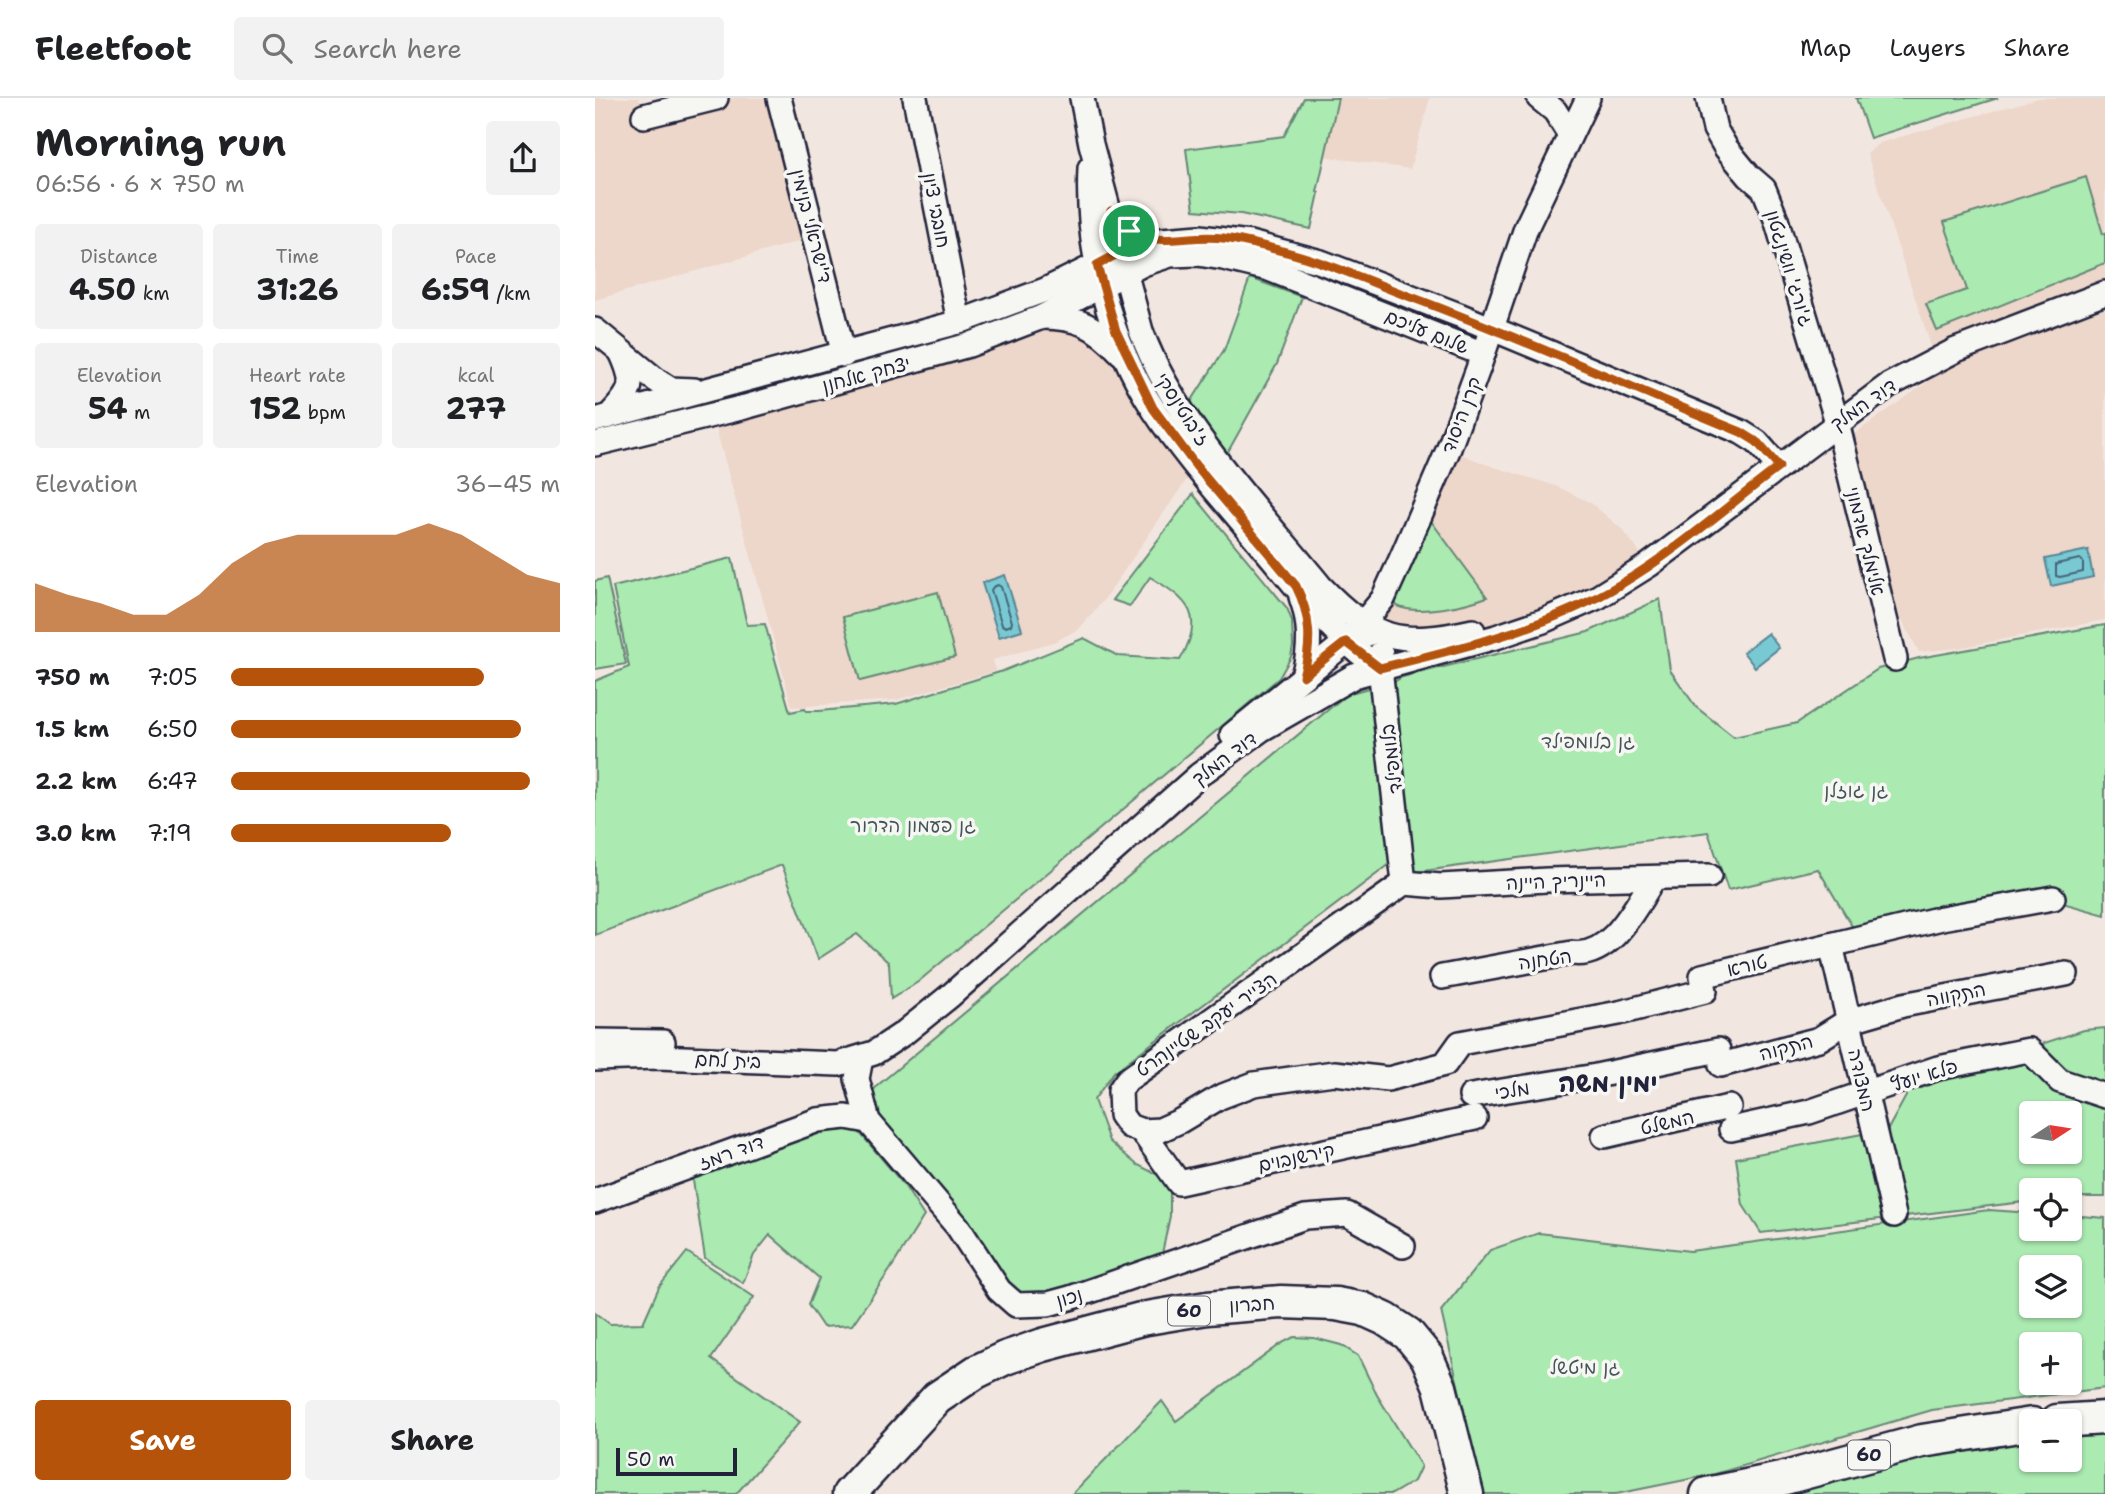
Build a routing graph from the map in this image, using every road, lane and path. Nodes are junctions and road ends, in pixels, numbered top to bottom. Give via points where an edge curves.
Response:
1 (716, 98) edge
2 (779, 98) edge
3 (915, 98) edge
4 (1082, 98) edge
5 (1539, 98) edge
6 (1588, 98) edge
7 (1601, 98) edge
8 (1696, 98) edge
9 (1708, 98) edge
10 (644, 116) dead end
11 (1716, 129) junction
12 (1570, 135) junction
13 (1091, 144) junction
14 (1111, 211) junction
15 (1161, 240) junction
16 (1122, 263) junction
17 (1100, 276) junction
18 (2105, 293) edge
19 (1042, 317) junction
20 (959, 322) junction
21 (595, 330) edge
22 (1496, 331) junction
23 (621, 352) junction
24 (1483, 354) junction
25 (844, 355) junction
26 (1128, 359) junction
27 (707, 391) junction
28 (602, 418) edge
29 (1837, 422) junction
30 (595, 444) edge
31 (1779, 467) junction
32 (1649, 565) junction
33 (1296, 586) junction
34 (1376, 631) junction
35 (1346, 642) junction
36 (1895, 659) dead end
37 (1380, 668) junction
38 (1303, 676) junction
39 (1709, 876) dead end
40 (1654, 878) junction
41 (1404, 883) junction
42 (2053, 898) dead end
43 (1831, 945) junction
44 (2066, 974) dead end
45 (1442, 976) dead end
46 (1848, 1021) junction
47 (595, 1041) edge
48 (859, 1051) junction
49 (1720, 1057) joint
50 (595, 1059) edge
51 (1865, 1094) junction
52 (2105, 1096) edge
53 (1473, 1107) joint
54 (1730, 1118) joint
55 (868, 1121) junction
56 (1142, 1131) junction
57 (1604, 1136) dead end
58 (595, 1201) edge
59 (1894, 1215) dead end
60 (1403, 1246) dead end
61 (2105, 1418) edge
62 (2082, 1419) edge
63 (2019, 1425) edge
64 (849, 1494) edge
65 (1467, 1494) edge
66 (1707, 1494) edge

1 - 10 street
2 - 25 street, ד'ישראלי בנימין
3 - 20 street, חובבי ציון
4 - 13 street, ז'בוטינסקי
5 - 12 street via 1555,111
6 - 12 street
7 - 22 street via 1539,226
8 - 11 street, ג'ורג' וושינגטון
9 - 11 street, ג'ורג' וושינגטון
11 - 29 street, ג'ורג' וושינגטון via 1738,164 1764,189
12 - 22 street via 1526,228
13 - 14 street, ז'בוטינסקי
13 - 17 street, ז'בוטינסקי via 1089,184
14 - 15 street via 1129,231
14 - 16 street, ז'בוטינסקי
15 - 16 street, שלום עליכם
15 - 22 street, שלום עליכם via 1223,238 1292,253
16 - 17 street, יצחק אלחנן
16 - 24 street, שלום עליכם via 1198,254 1249,263
16 - 34 street, ז'בוטינסקי via 1150,356 1182,415 1321,587
17 - 19 street, יצחק אלחנן
17 - 20 street, יצחק אלחנן via 1045,290
17 - 26 street, ז'בוטינסקי
18 - 29 street, דוד המלך via 1935,359
19 - 26 street via 1079,321
19 - 30 street, יצחק אלחנן via 923,359
20 - 25 street, יצחק אלחנן
21 - 23 street
22 - 24 street, שלום עליכם
22 - 31 street via 1741,432
23 - 27 street via 670,388
23 - 28 street via 631,372 631,385 623,401
24 - 34 street, קרן היסוד via 1449,448 1383,599
25 - 27 street, יצחק אלחנן
26 - 33 street, ז'בוטינסקי via 1170,433
27 - 28 street, יצחק אלחנן
29 - 31 street, דוד המלך
29 - 36 street, אלימלך אדמוני
31 - 32 street, דוד המלך
32 - 34 street, דוד המלך via 1490,627 1400,639
32 - 37 street, דוד המלך via 1598,597 1543,621
33 - 35 street, ז'בוטינסקי
33 - 38 street via 1309,627
34 - 35 street, דוד המלך
34 - 37 street, בלומפילד via 1383,647
35 - 37 street, ז'בוטינסקי
35 - 38 street, דוד המלך
37 - 41 street, בלומפילד
37 - 48 street, דוד המלך via 1344,681 1220,758 941,1004 891,1042
38 - 48 street, דוד המלך via 945,983
39 - 40 street, היינריך היינה
40 - 41 street, היינריך היינה via 1441,886
40 - 45 street, הטחנה via 1619,932 1591,953
41 - 56 street, הצייר יעקב שטיינהרט via 1127,1080 1120,1090 1121,1115 1129,1126
42 - 43 street, טורא
43 - 46 street, המצודה
43 - 56 street, טורא via 1702,976 1705,991 1619,1013 1460,1043 1445,1064 1388,1079 1333,1073 1254,1084 1220,1097 1180,1121
44 - 46 street, התקווה via 1903,1004
46 - 49 street, התקוה via 1819,1039
46 - 51 street, המצודה
47 - 48 street, בית לחם
48 - 50 street, בית לחם via 842,1063 829,1064
48 - 55 street, נכון via 857,1079
49 - 53 street, מלכי via 1597,1076
51 - 52 street, פלא יועץ via 1938,1068 2029,1050 2060,1081
51 - 54 street, פלא יועץ via 1809,1112
51 - 59 street, המצודה
53 - 56 street, קירשנבוים via 1179,1183
54 - 57 street, המשלט
55 - 58 street, דוד רמז via 846,1116 818,1120
55 - 60 street, נכון via 943,1207 999,1290 1016,1305 1070,1298 1305,1217 1346,1214
61 - 62 highway
63 - 66 highway, 60 via 1922,1441
64 - 65 highway, חברון / 60 via 937,1398 1005,1358 1141,1319 1281,1302 1363,1310 1408,1334 1427,1357 1440,1387

